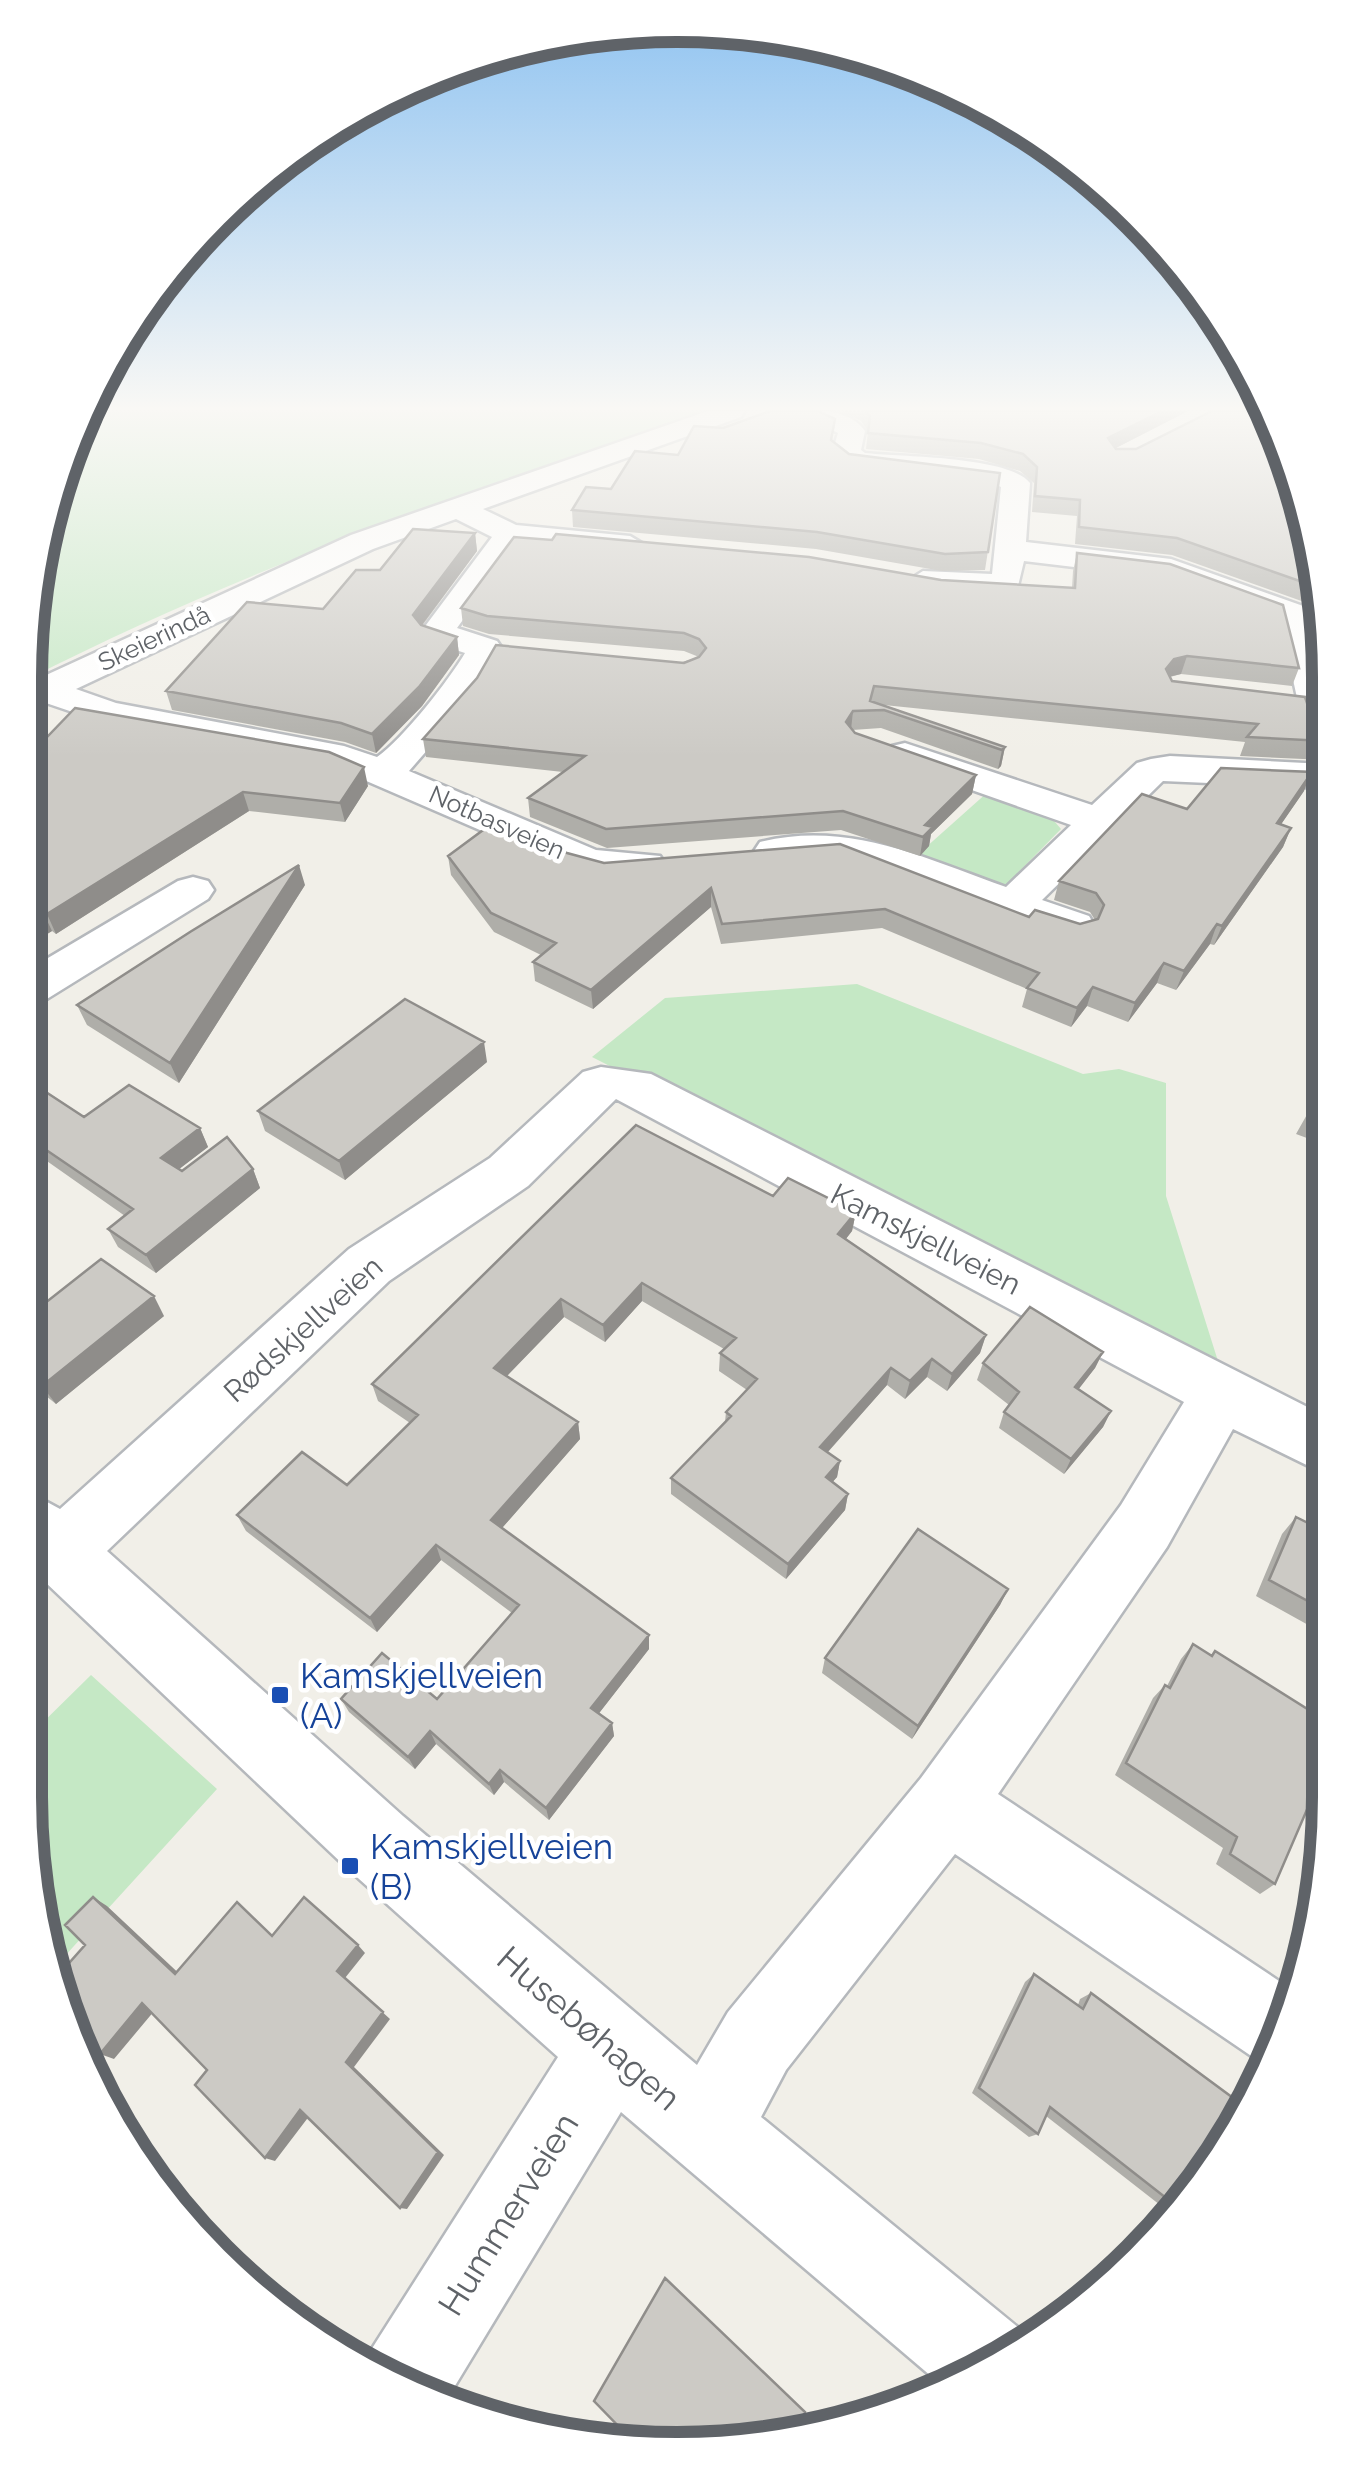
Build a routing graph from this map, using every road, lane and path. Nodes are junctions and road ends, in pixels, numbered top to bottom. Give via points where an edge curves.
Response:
1 (405, 526) edge
2 (494, 526) edge
3 (1013, 526) edge
4 (510, 534) junction
5 (668, 548) edge
6 (1012, 550) junction
7 (892, 578) edge
8 (1312, 684) edge
9 (42, 692) edge
10 (42, 697) edge
11 (1278, 699) edge
12 (1312, 703) edge
13 (867, 740) edge
14 (382, 772) junction
15 (1312, 775) edge
16 (1096, 820) junction
17 (737, 855) edge
18 (681, 861) edge
19 (193, 890) dead end
20 (1010, 906) junction
21 (1073, 926) edge
22 (42, 981) edge
23 (617, 1085) joint
24 (1220, 1390) junction
25 (1312, 1440) edge
26 (43, 1535) edge
27 (947, 1804) junction
28 (1270, 2024) edge
29 (612, 2048) junction
30 (707, 2129) junction
31 (978, 2355) edge
32 (409, 2372) edge

1 - 9 street, Skeierindå
2 - 4 street
3 - 6 street
4 - 5 street
4 - 14 street via 437,633 499,649 441,706 408,753
6 - 7 street via 1007,579 1000,583
6 - 8 street via 1171,569 1294,614
10 - 14 street, Notbasveien via 344,757
11 - 12 street
13 - 16 street
14 - 18 street, Notbasveien via 585,860 621,867
15 - 16 street via 1160,768
16 - 20 street
17 - 20 street via 858,849
19 - 22 street
20 - 21 street
23 - 24 street, Kamskjellveien
23 - 26 street, Rødskjellveien via 509,1172 369,1265
24 - 25 street, Kamskjellveien
24 - 27 street via 1144,1526
26 - 29 street, Husebøhagen via 217,1700
27 - 28 street
27 - 30 street via 757,2041
29 - 30 street, Husebøhagen
29 - 32 street, Hummerveien
30 - 31 street, Husebøhagen

